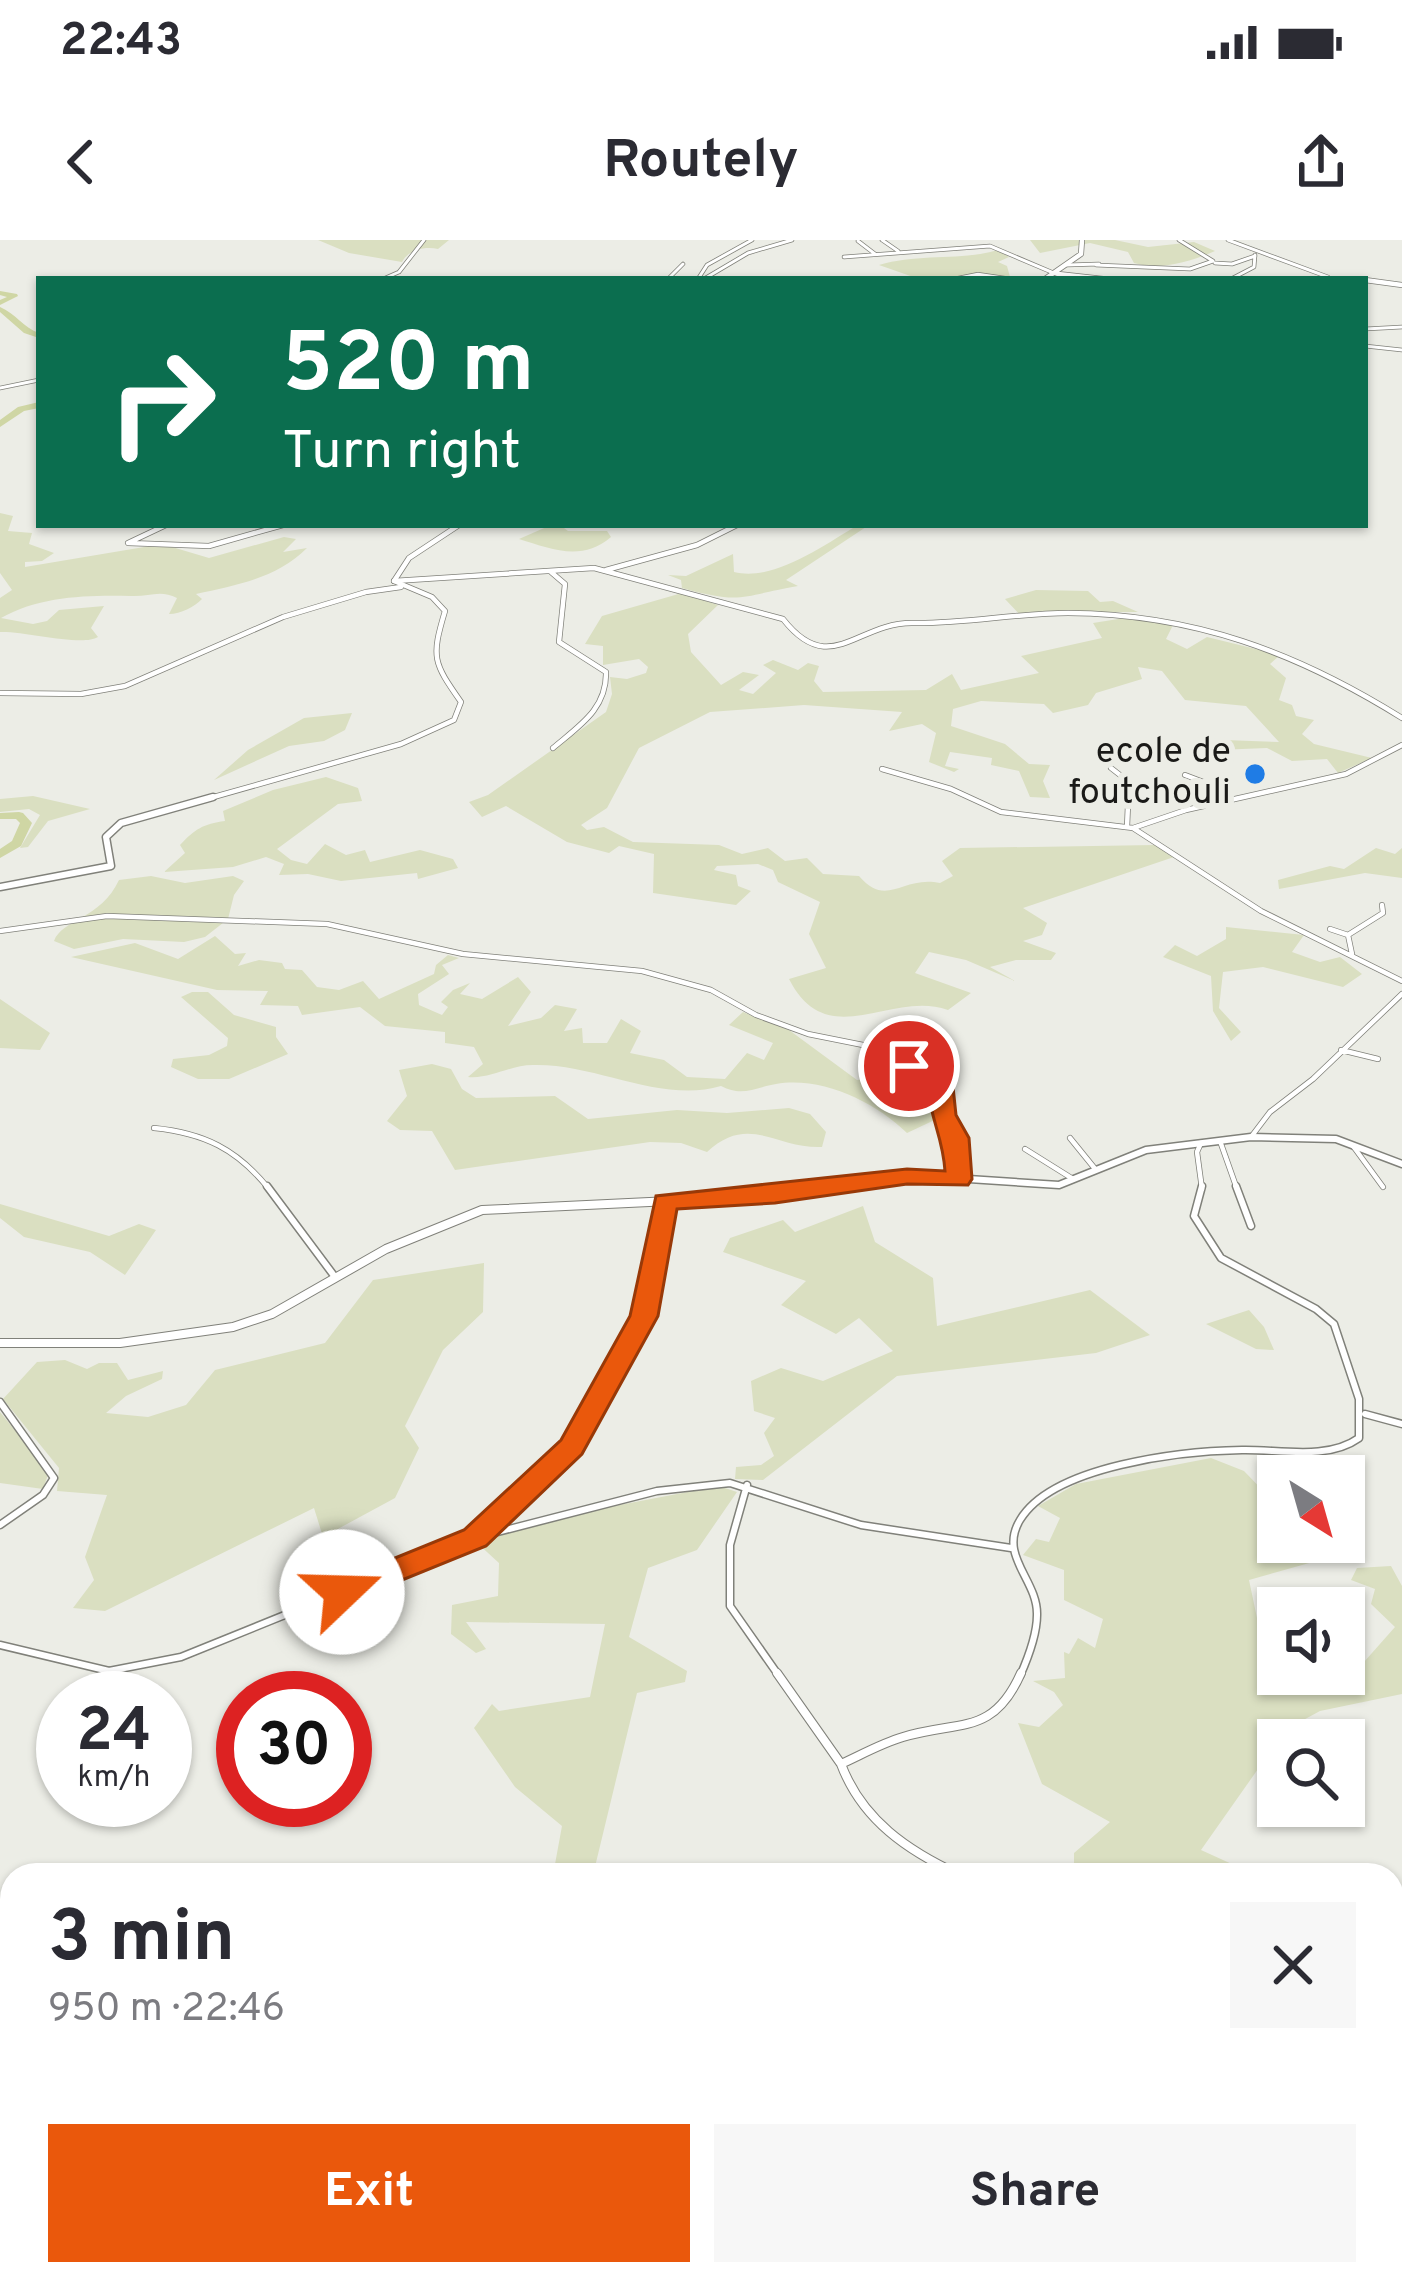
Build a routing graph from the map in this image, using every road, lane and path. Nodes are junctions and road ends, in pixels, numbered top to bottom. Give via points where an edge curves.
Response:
1 (424, 240) edge
2 (752, 240) edge
3 (792, 240) edge
4 (882, 240) edge
5 (1082, 240) edge
6 (1179, 240) edge
7 (1228, 240) edge
8 (858, 241) edge
9 (991, 243) edge
10 (898, 251) junction
11 (1255, 253) junction
12 (875, 254) junction
13 (844, 257) dead end
14 (1108, 261) dead end
15 (1211, 263) junction
16 (683, 264) dead end
17 (1067, 265) junction
18 (1096, 265) junction
19 (1058, 274) junction
20 (390, 276) edge
21 (671, 276) edge
22 (702, 276) edge
23 (706, 276) edge
24 (1053, 276) edge
25 (1074, 276) edge
26 (1237, 276) edge
27 (1325, 276) edge
28 (1368, 280) edge
29 (1402, 285) edge
30 (1402, 327) edge
31 (1368, 330) edge
32 (1368, 346) edge
33 (1402, 350) edge
34 (36, 381) edge
35 (0, 388) edge
36 (160, 528) edge
37 (272, 528) edge
38 (454, 528) edge
39 (732, 528) edge
40 (548, 570) junction
41 (606, 570) junction
42 (397, 584) junction
43 (0, 693) edge
44 (1402, 718) edge
45 (1402, 746) edge
46 (553, 748) dead end
47 (1111, 768) dead end
48 (882, 769) dead end
49 (1185, 775) dead end
50 (1207, 805) junction
51 (1130, 827) junction
52 (0, 887) edge
53 (1382, 905) dead end
54 (1330, 929) dead end
55 (0, 931) edge
56 (1348, 935) junction
57 (1352, 954) junction
58 (1402, 981) edge
59 (1402, 994) edge
60 (1341, 1050) junction
61 (1378, 1059) dead end
62 (154, 1128) dead end
63 (1251, 1137) junction
64 (1070, 1138) dead end
65 (1220, 1142) junction
66 (1201, 1143) junction
67 (1351, 1143) junction
68 (1025, 1149) dead end
69 (1402, 1164) edge
70 (1096, 1170) junction
71 (959, 1179) junction
72 (1077, 1180) junction
73 (1383, 1187) dead end
74 (665, 1202) junction
75 (1251, 1226) dead end
76 (335, 1277) junction
77 (0, 1343) edge
78 (0, 1402) edge
79 (1365, 1414) junction
80 (1402, 1424) edge
81 (747, 1485) junction
82 (0, 1525) edge
83 (475, 1538) junction
84 (1011, 1543) junction
85 (0, 1645) edge
86 (841, 1764) junction
87 (939, 1863) edge

1 - 20 street
2 - 22 street via 707,265
3 - 23 street
4 - 10 street
5 - 17 street via 1084,252
6 - 15 street
7 - 11 street
8 - 12 street
9 - 10 street
9 - 19 street
10 - 12 street
11 - 15 street
11 - 26 street via 1254,267
11 - 27 street
12 - 13 street
14 - 18 street
15 - 18 street
16 - 21 street
17 - 18 street
17 - 19 street
19 - 24 street
19 - 25 street
28 - 29 street
30 - 31 street
32 - 33 street
34 - 35 street
36 - 37 street via 128,543 209,546
38 - 42 street via 409,558
39 - 41 street
40 - 41 street
40 - 42 street
40 - 46 street via 565,584 559,641 606,672 608,685 602,704
41 - 44 street via 783,619 817,648 902,623 1063,613 1166,620 1280,651
42 - 43 street via 283,617 125,686
42 - 52 street via 445,611 435,665 458,694 454,720 401,743 121,823 106,837 114,864 106,868
45 - 50 street via 1346,774
47 - 51 street via 1129,782
48 - 51 street via 1001,812
49 - 50 street via 1214,785
50 - 51 street
51 - 57 street via 1261,911
53 - 56 street via 1383,913
54 - 56 street
55 - 71 street via 107,916 327,924 463,954 665,976 927,1073 940,1087 956,1138
56 - 57 street
57 - 58 street
59 - 60 street
60 - 61 street
60 - 63 street
62 - 76 street via 207,1137 236,1157
63 - 65 street
63 - 67 street
64 - 70 street
65 - 66 street
65 - 75 street
66 - 70 street via 1146,1150
66 - 79 street via 1204,1180 1194,1216 1206,1244 1222,1262 1334,1324
67 - 69 street
67 - 73 street
68 - 72 street
70 - 72 street
71 - 72 street via 1050,1186
71 - 74 street via 907,1177
74 - 76 street via 482,1210
74 - 83 street via 644,1316 591,1419 558,1462
76 - 77 street via 272,1314 217,1331 96,1345
78 - 82 street via 54,1478 44,1495
79 - 80 street
79 - 84 street via 1359,1438 1333,1449 1219,1452 1076,1479 1031,1504
81 - 83 street via 658,1491
81 - 84 street via 861,1525
81 - 86 street via 728,1558 730,1606
83 - 85 street via 211,1647 149,1664 110,1671
84 - 86 street via 1038,1611 1008,1703 982,1722 902,1737
86 - 87 street via 895,1838

